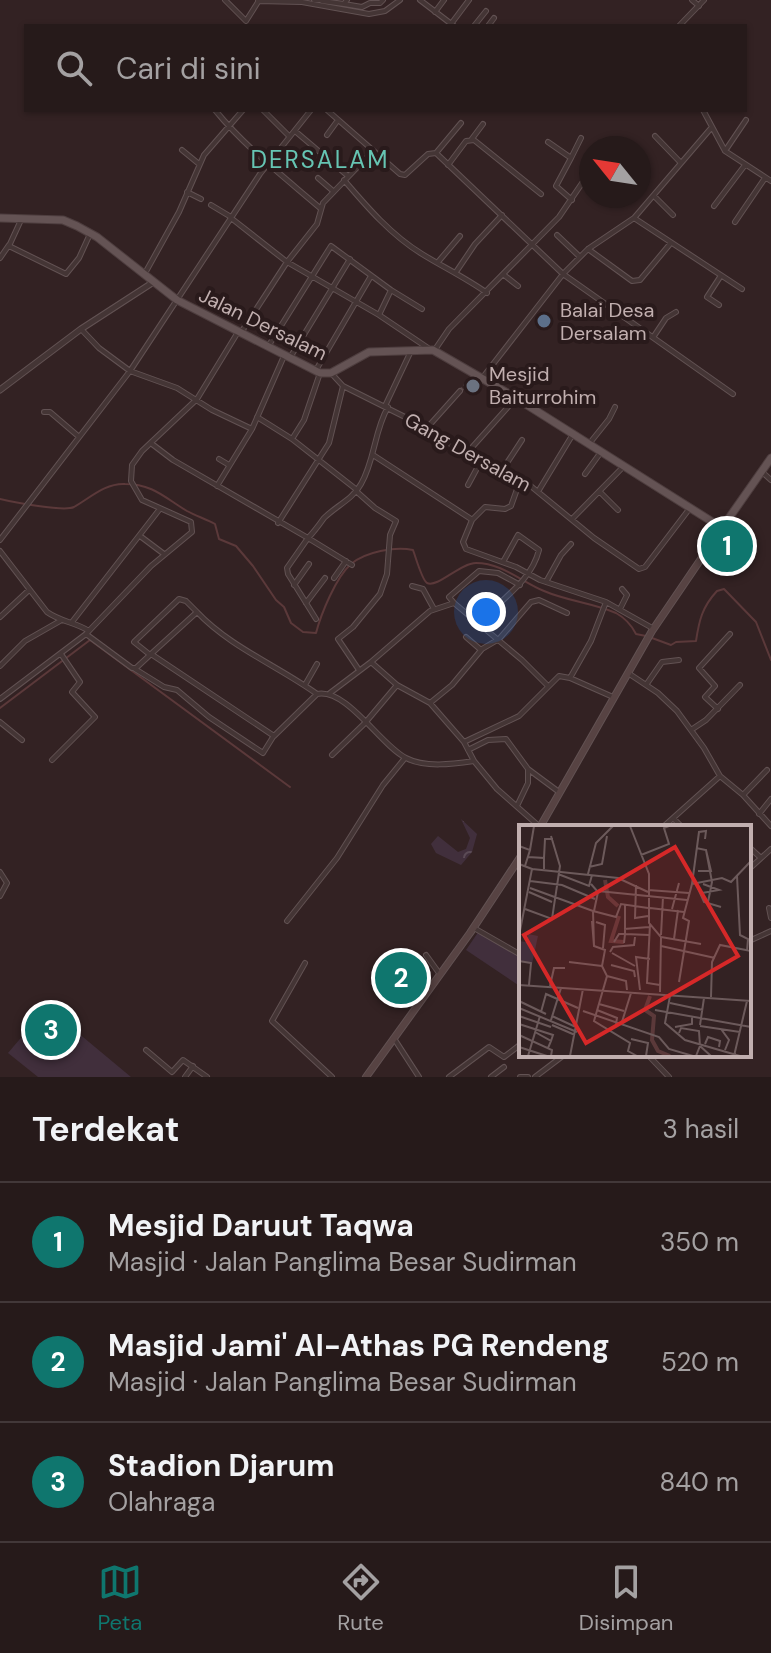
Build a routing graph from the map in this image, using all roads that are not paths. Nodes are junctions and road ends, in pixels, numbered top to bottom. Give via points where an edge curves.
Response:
1 (225, 0) edge
2 (314, 0) edge
3 (323, 0) edge
4 (383, 0) edge
5 (400, 0) edge
6 (420, 0) edge
7 (444, 0) edge
8 (469, 0) edge
9 (692, 0) edge
10 (704, 0) edge
11 (259, 1) edge
12 (371, 1) edge
13 (346, 2) edge
14 (699, 6) junction
15 (486, 11) dead end
16 (435, 12) junction
17 (494, 18) dead end
18 (248, 24) edge
19 (451, 24) edge
20 (453, 24) edge
21 (476, 24) edge
22 (490, 24) edge
23 (681, 24) edge
24 (217, 112) edge
25 (241, 112) edge
26 (265, 112) edge
27 (309, 112) edge
28 (329, 112) edge
29 (704, 112) edge
30 (338, 120) junction
31 (746, 120) dead end
32 (461, 123) dead end
33 (483, 124) dead end
34 (228, 126) junction
35 (712, 127) junction
36 (294, 130) junction
37 (327, 135) dead end
38 (289, 136) junction
39 (655, 136) dead end
40 (471, 140) junction
41 (548, 142) dead end
42 (579, 142) edge
43 (182, 150) dead end
44 (373, 151) junction
45 (725, 151) junction
46 (436, 153) junction
47 (571, 158) junction
48 (682, 163) junction
49 (199, 164) junction
50 (268, 164) junction
51 (448, 165) junction
52 (745, 165) junction
53 (318, 178) dead end
54 (346, 178) junction
55 (765, 178) junction
56 (771, 181) edge
57 (579, 189) edge
58 (333, 191) junction
59 (187, 192) junction
60 (541, 194) dead end
61 (654, 196) junction
62 (201, 199) dead end
63 (572, 200) junction
64 (211, 205) dead end
65 (714, 206) dead end
66 (320, 208) junction
67 (502, 215) junction
68 (673, 215) dead end
69 (22, 217) junction
70 (0, 218) edge
71 (231, 218) junction
72 (634, 218) junction
73 (735, 222) dead end
74 (90, 233) junction
75 (557, 235) dead end
76 (460, 236) dead end
77 (670, 243) junction
78 (9, 245) junction
79 (533, 246) junction
80 (588, 249) junction
81 (580, 257) junction
82 (0, 258) edge
83 (350, 259) junction
84 (287, 262) junction
85 (438, 262) junction
86 (456, 272) junction
87 (563, 274) junction
88 (144, 275) junction
89 (504, 275) junction
90 (312, 276) junction
91 (371, 276) junction
92 (720, 277) junction
93 (152, 283) junction
94 (518, 286) dead end
95 (334, 289) junction
96 (742, 289) dead end
97 (391, 290) junction
98 (487, 293) junction
99 (177, 300) junction
100 (356, 301) junction
101 (719, 305) dead end
102 (422, 309) dead end
103 (676, 312) dead end
104 (379, 315) junction
105 (81, 329) junction
106 (239, 332) junction
107 (654, 336) junction
108 (267, 347) junction
109 (431, 350) junction
110 (411, 351) junction
111 (287, 357) junction
112 (130, 371) junction
113 (318, 372) junction
114 (331, 373) junction
115 (478, 376) junction
116 (343, 386) junction
117 (0, 390) edge
118 (460, 391) tunnel mouth
119 (733, 394) dead end
120 (516, 398) junction
121 (197, 399) junction
122 (386, 406) junction
123 (615, 407) dead end
124 (44, 412) dead end
125 (257, 417) junction
126 (252, 429) junction
127 (426, 429) junction
128 (573, 434) junction
129 (78, 436) junction
130 (292, 439) junction
131 (522, 440) dead end
132 (152, 444) junction
133 (589, 444) junction
134 (601, 452) junction
135 (467, 453) junction
136 (373, 455) junction
137 (771, 458) edge
138 (219, 459) dead end
139 (482, 459) junction
140 (318, 461) junction
141 (229, 465) junction
142 (624, 466) junction
143 (503, 469) junction
144 (761, 471) junction
145 (585, 474) dead end
146 (521, 478) junction
147 (771, 480) edge
148 (468, 485) dead end
149 (217, 486) junction
150 (357, 490) junction
151 (539, 491) junction
152 (599, 492) junction
153 (690, 508) junction
154 (159, 510) junction
155 (618, 510) dead end
156 (572, 519) junction
157 (472, 520) junction
158 (278, 523) junction
159 (722, 528) junction
160 (140, 536) junction
161 (308, 538) junction
162 (0, 540) edge
163 (571, 544) dead end
164 (710, 546) junction
165 (0, 551) edge
166 (165, 555) junction
167 (346, 561) junction
168 (503, 562) junction
169 (746, 563) dead end
170 (309, 564) dead end
171 (352, 565) dead end
172 (325, 578) dead end
173 (334, 578) dead end
174 (525, 580) junction
175 (546, 582) junction
176 (294, 585) junction
177 (412, 586) dead end
178 (622, 589) dead end
179 (29, 590) junction
180 (306, 603) junction
181 (454, 603) junction
182 (605, 605) junction
183 (434, 609) junction
184 (620, 609) junction
185 (197, 612) junction
186 (567, 613) dead end
187 (0, 617) edge
188 (316, 619) dead end
189 (60, 621) junction
190 (72, 622) junction
191 (479, 623) junction
192 (653, 630) junction
193 (87, 633) junction
194 (730, 634) dead end
195 (466, 637) dead end
196 (499, 639) junction
197 (481, 650) junction
198 (150, 654) junction
199 (63, 657) junction
200 (679, 660) dead end
201 (371, 662) junction
202 (317, 664) dead end
203 (0, 666) edge
204 (135, 669) junction
205 (359, 670) junction
206 (628, 673) junction
207 (570, 678) junction
208 (305, 685) junction
209 (397, 685) junction
210 (547, 685) junction
211 (646, 685) junction
212 (740, 685) dead end
213 (330, 693) junction
214 (317, 694) junction
215 (613, 697) junction
216 (0, 699) edge
217 (430, 703) junction
218 (718, 709) junction
219 (0, 722) edge
220 (365, 723) junction
221 (502, 725) junction
222 (691, 730) junction
223 (274, 736) junction
224 (506, 739) junction
225 (22, 740) dead end
226 (464, 742) junction
227 (468, 750) junction
228 (332, 755) dead end
229 (405, 758) junction
230 (52, 760) dead end
231 (474, 761) junction
232 (528, 769) junction
233 (767, 770) dead end
234 (720, 776) junction
235 (559, 792) junction
236 (743, 795) junction
237 (771, 799) edge
238 (517, 806) junction
239 (759, 814) junction
240 (673, 818) junction
241 (538, 825) edge
242 (541, 825) edge
243 (665, 825) edge
244 (680, 825) edge
245 (771, 826) edge
246 (751, 849) edge
247 (771, 849) edge
248 (761, 858) junction
249 (519, 859) edge
250 (751, 867) edge
251 (0, 872) edge
252 (0, 896) edge
253 (769, 908) dead end
254 (771, 918) edge
255 (287, 921) dead end
256 (474, 928) junction
257 (771, 931) edge
258 (751, 940) edge
259 (519, 954) edge
260 (426, 955) dead end
261 (305, 963) dead end
262 (439, 973) junction
263 (395, 1040) junction
264 (519, 1046) edge
265 (146, 1050) dead end
266 (561, 1057) edge
267 (650, 1057) edge
268 (193, 1066) junction
269 (504, 1067) dead end
270 (667, 1076) edge
271 (185, 1077) edge
272 (207, 1077) edge
273 (332, 1077) edge
274 (366, 1077) edge
275 (419, 1077) edge
276 (449, 1077) edge
277 (491, 1077) edge
278 (520, 1077) edge
279 (528, 1077) edge
280 (535, 1077) edge

1 - 18 street
2 - 3 street
3 - 13 street
4 - 12 street
5 - 11 street via 369,14 302,2
6 - 16 street
7 - 16 street
8 - 20 street
9 - 14 street
10 - 14 street
11 - 18 street
12 - 13 street via 362,7
14 - 23 street
15 - 21 street
16 - 19 street
17 - 22 street
24 - 34 street
25 - 34 street
26 - 38 street
27 - 36 street
28 - 30 street
29 - 35 street
30 - 37 street
30 - 44 street
31 - 45 street
32 - 46 street
33 - 40 street
34 - 49 street
34 - 50 street
35 - 45 street
35 - 48 street
36 - 38 street
36 - 54 street
38 - 50 street
39 - 48 street
40 - 51 street
40 - 60 street
41 - 47 street
42 - 47 street
43 - 49 street
44 - 46 street via 405,175
44 - 54 street
45 - 52 street
46 - 51 street
47 - 63 street via 556,186
48 - 61 street
49 - 59 street
50 - 66 street
50 - 71 street
51 - 67 street
52 - 55 street
52 - 65 street
53 - 58 street
54 - 58 street
54 - 85 street via 394,232
55 - 56 street
55 - 73 street
57 - 63 street
58 - 66 street
59 - 62 street
59 - 88 street
61 - 68 street
61 - 72 street
63 - 79 street
64 - 71 street
66 - 84 street via 317,224
67 - 79 street
67 - 86 street
69 - 70 main road, Jalan Dersalam
69 - 74 main road, Jalan Dersalam via 63,220
69 - 78 street
71 - 84 street
71 - 99 street
72 - 77 street
72 - 80 street
74 - 78 street via 67,274
74 - 88 main road, Jalan Dersalam
75 - 81 street
76 - 85 street
77 - 80 street via 636,282
77 - 92 street
78 - 82 street
79 - 87 street
79 - 89 street
80 - 81 street
81 - 87 street
83 - 90 street via 331,246
83 - 91 street
83 - 95 street
84 - 90 street
84 - 106 street
85 - 86 street
86 - 98 street
87 - 107 street
87 - 115 street
88 - 93 main road, Jalan Dersalam
89 - 94 street
89 - 98 street
90 - 95 street
90 - 108 street
91 - 97 street
91 - 100 street
92 - 96 street
92 - 101 street via 707,297
93 - 99 main road, Jalan Dersalam
93 - 105 street
95 - 100 street
95 - 111 street
97 - 102 street
97 - 104 street
98 - 109 street
99 - 106 main road, Jalan Dersalam
99 - 112 street
100 - 104 street
100 - 113 street
103 - 107 street
104 - 109 street
105 - 112 street
105 - 117 street
106 - 108 main road, Jalan Dersalam
106 - 121 street
107 - 119 street
108 - 111 main road, Jalan Dersalam
109 - 110 main road, Jalan Dersalam
109 - 115 main road
110 - 114 main road, Jalan Dersalam via 369,352
110 - 122 street
111 - 113 main road, Jalan Dersalam
111 - 125 street
112 - 121 street
112 - 129 street
113 - 114 main road, Jalan Dersalam
113 - 130 street via 304,420
114 - 116 street, Gang Dersalam
115 - 120 main road
116 - 122 street, Gang Dersalam
116 - 140 street via 333,434
118 - 127 street
120 - 128 main road
120 - 135 street
121 - 126 street
121 - 132 street
122 - 127 street, Gang Dersalam
122 - 136 street
123 - 133 street
124 - 129 street
125 - 126 street
125 - 130 street
126 - 141 street
127 - 135 street, Gang Dersalam
128 - 133 main road
128 - 151 street
129 - 162 street
130 - 140 street
131 - 143 street
132 - 149 street
132 - 154 street via 134,459 130,472 142,500
133 - 134 main road
134 - 142 main road
134 - 145 street
135 - 139 street, Gang Dersalam
136 - 150 street
136 - 157 street
137 - 144 main road
138 - 141 street
139 - 143 street, Gang Dersalam
139 - 148 street
140 - 150 street
140 - 158 street
141 - 149 street
142 - 152 street
142 - 153 main road
143 - 146 street, Gang Dersalam
144 - 147 street
144 - 159 main road
146 - 151 street, Gang Dersalam
146 - 157 street via 511,506 485,507
149 - 158 street
150 - 161 street
150 - 205 street via 396,521 384,586 338,639
151 - 156 street, Gang Dersalam
152 - 155 street
152 - 156 street
153 - 156 street, Gang Dersalam via 639,569
153 - 159 main road
154 - 160 street
154 - 166 street via 193,527
157 - 168 street via 464,546
158 - 161 street
159 - 164 main road
160 - 166 street
160 - 190 street
161 - 167 street
161 - 176 street via 287,568
163 - 175 street
164 - 169 street
164 - 192 main road
165 - 179 street
166 - 193 street
167 - 171 street
167 - 173 street
168 - 174 street
168 - 174 street via 520,535 539,551
170 - 176 street
172 - 180 street
174 - 175 street
174 - 181 street via 479,571 449,597
174 - 191 street
175 - 182 street
176 - 180 street
177 - 183 street via 423,589
178 - 184 street via 627,595
179 - 187 street
179 - 189 street
180 - 188 street
181 - 183 street
181 - 191 street
182 - 184 street
182 - 207 street
183 - 201 street
184 - 192 street
185 - 198 street
185 - 198 street via 179,599 134,642
185 - 208 street via 236,644
186 - 196 street via 534,600
189 - 190 street
189 - 203 street via 25,641
190 - 193 street
191 - 196 street
192 - 206 main road
193 - 199 street
193 - 204 street
194 - 218 street via 699,668 715,686 705,697
195 - 197 street
196 - 197 street
196 - 210 street
197 - 217 street
198 - 204 street
198 - 223 street
199 - 216 street
199 - 230 street via 80,682 72,692 95,717
200 - 211 street via 662,662
201 - 205 street
201 - 209 street
202 - 208 street
204 - 223 street via 177,690 263,753
205 - 213 street
206 - 211 street
206 - 215 main road
207 - 210 street via 559,676
207 - 215 street
208 - 214 street
209 - 217 street
209 - 220 street
210 - 221 street via 519,716
211 - 222 street
212 - 218 street
213 - 214 street
213 - 220 street
214 - 223 street
215 - 235 main road
217 - 226 street
218 - 222 street
219 - 225 street
220 - 228 street
220 - 229 street
221 - 224 street
221 - 226 street
222 - 234 street
224 - 227 street via 488,740
224 - 232 street
226 - 227 street
227 - 231 street
229 - 231 street via 435,764
229 - 255 street
231 - 238 street
232 - 235 street
232 - 238 street
233 - 236 street
234 - 236 street
234 - 240 street
235 - 242 main road
236 - 239 street
237 - 239 street
238 - 241 street
239 - 245 street
240 - 243 street
240 - 244 street
246 - 248 street
247 - 248 street
248 - 250 street
249 - 256 main road
251 - 252 street via 7,883
253 - 254 street
256 - 259 street
256 - 262 main road
257 - 258 street
260 - 262 street
261 - 273 street via 272,1021
262 - 263 main road
263 - 274 main road
263 - 275 street
264 - 276 street via 504,1057 489,1047
265 - 268 street via 172,1072 183,1060
266 - 280 street
267 - 270 street
268 - 271 street
268 - 272 street
269 - 277 street
278 - 279 street

